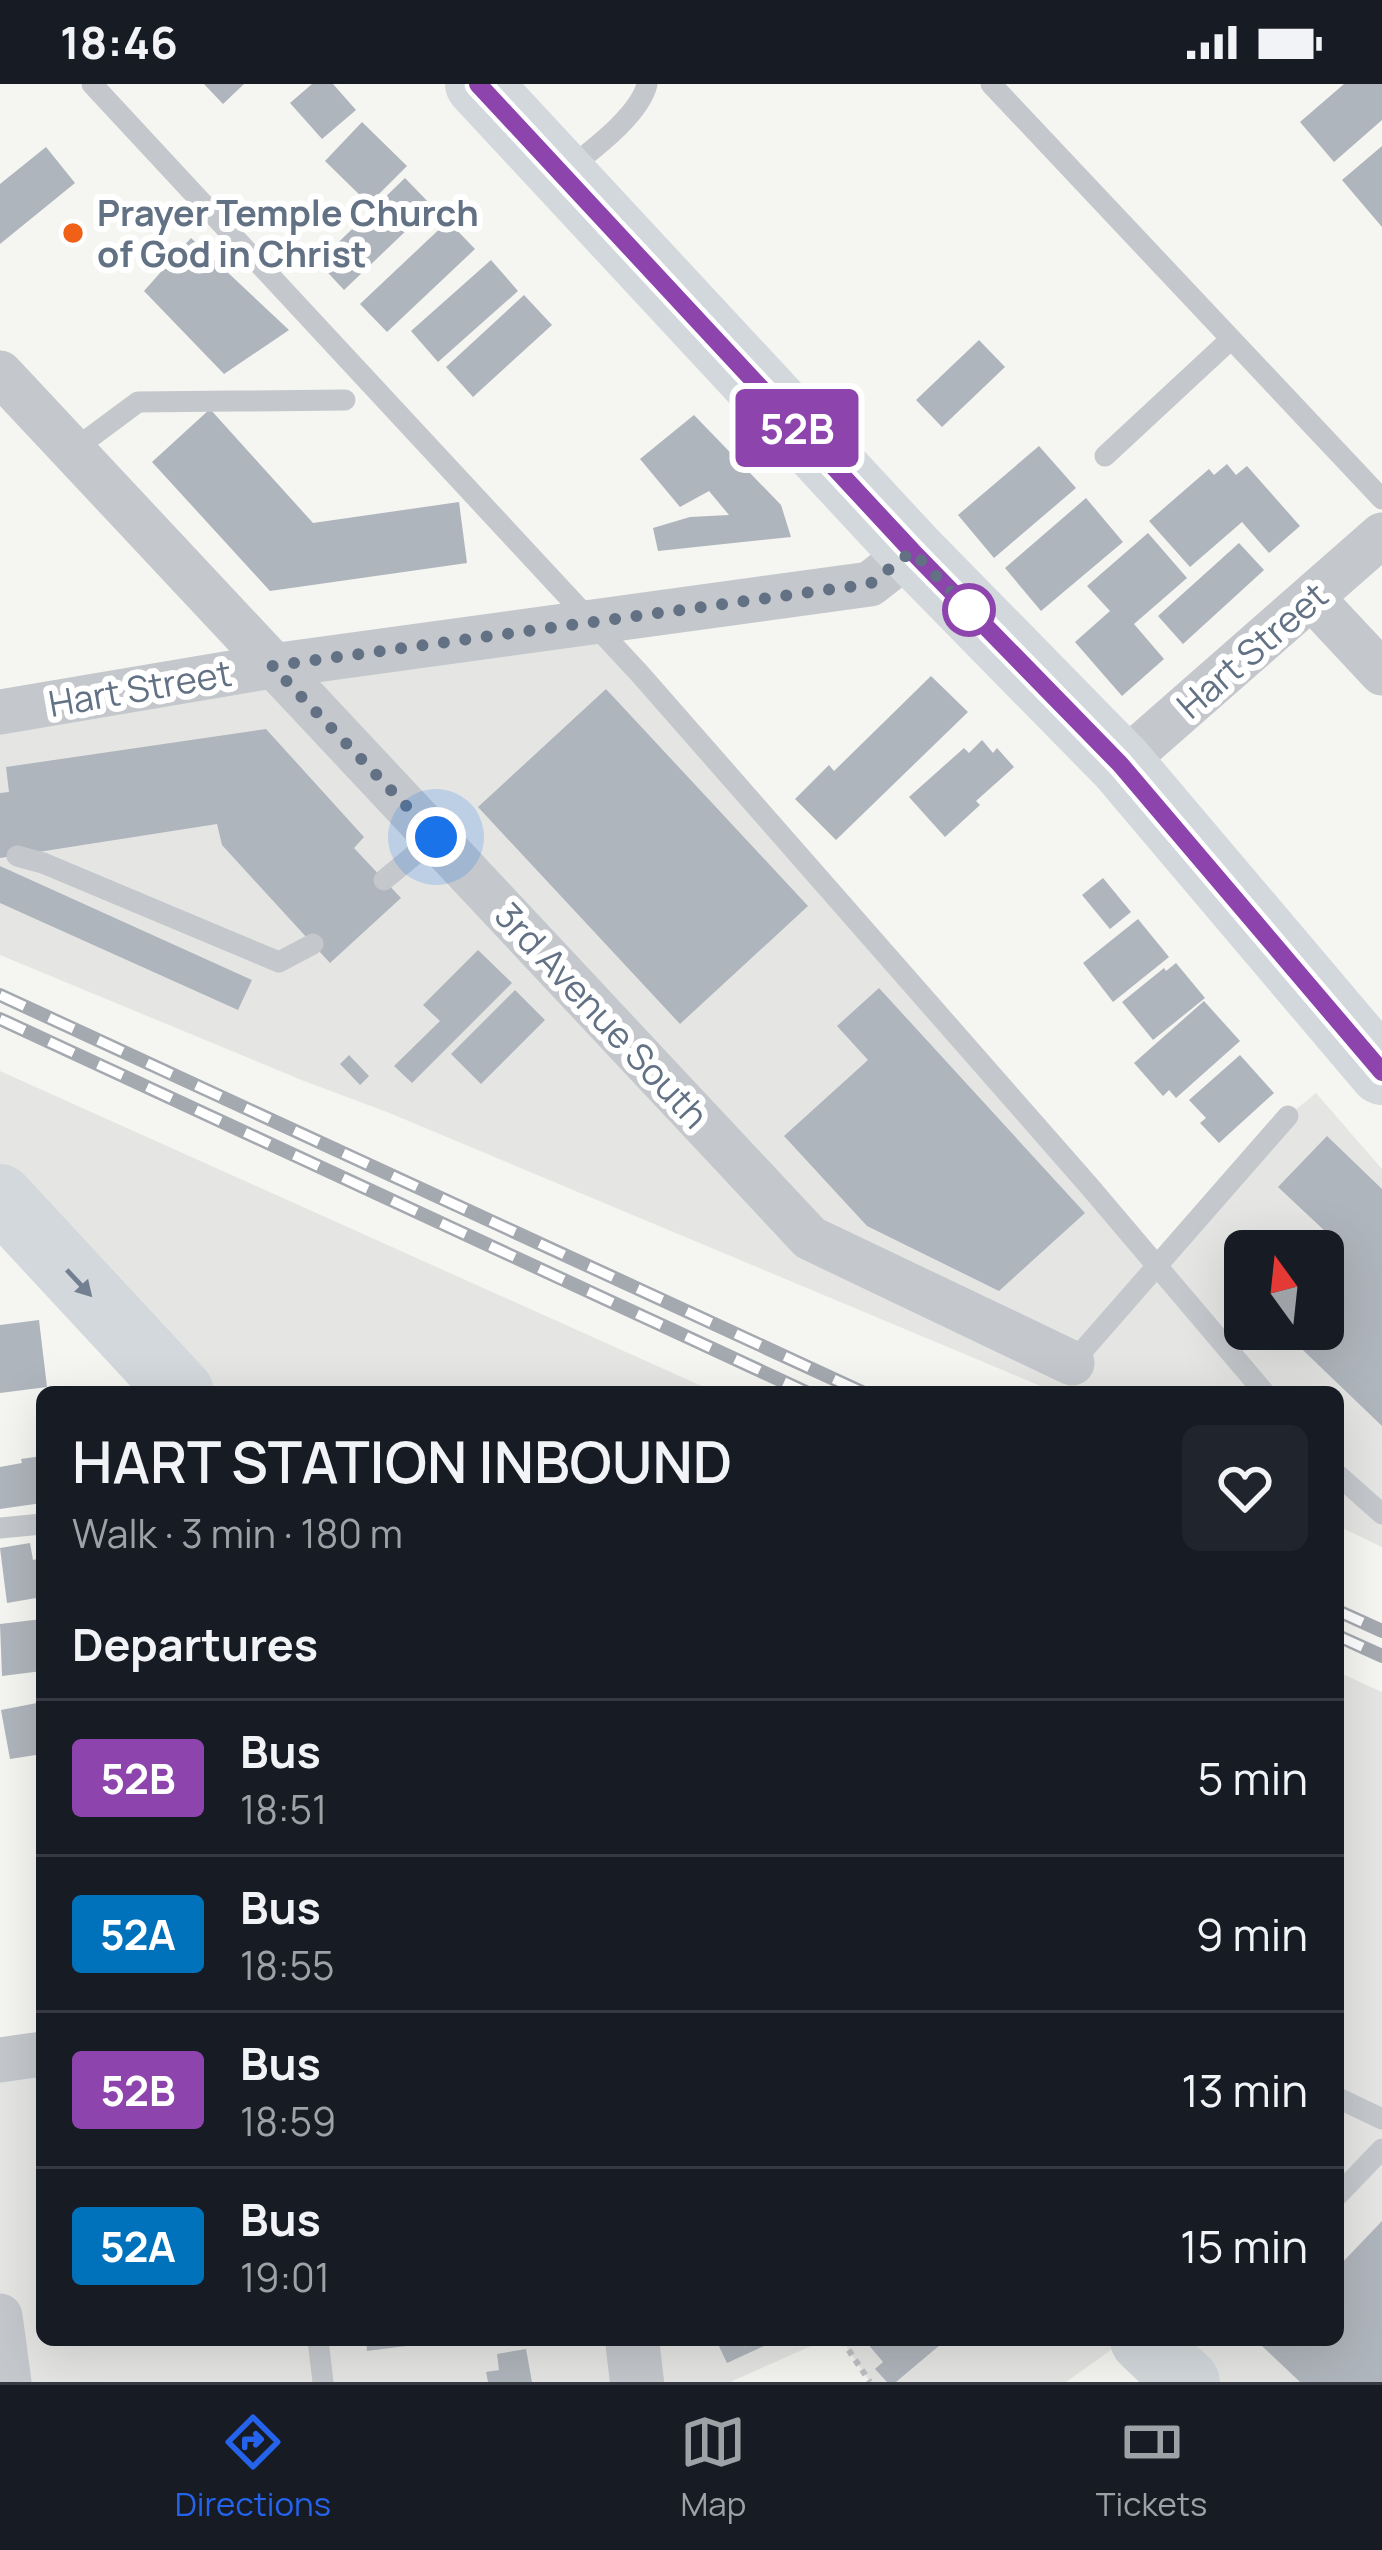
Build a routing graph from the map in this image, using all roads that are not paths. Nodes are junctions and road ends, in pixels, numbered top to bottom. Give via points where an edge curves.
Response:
1 (92, 84) edge
2 (478, 84) edge
3 (647, 84) edge
4 (991, 84) edge
5 (562, 174) junction
6 (1232, 339) junction
7 (0, 373) edge
8 (345, 400) dead end
9 (72, 452) junction
10 (1105, 456) dead end
11 (1382, 499) edge
12 (1379, 545) edge
13 (912, 551) junction
14 (1312, 598) junction
15 (591, 621) junction
16 (272, 666) junction
17 (1382, 673) edge
18 (0, 712) edge
19 (1120, 764) junction
20 (436, 837) junction
21 (17, 856) dead end
22 (384, 880) dead end
23 (313, 944) dead end
24 (1375, 1050) edge
25 (1288, 1116) dead end
26 (4, 1207) edge
27 (1157, 1268) junction
28 (1072, 1363) joint
29 (175, 1386) edge
30 (1259, 1386) edge
31 (1344, 1480) edge
32 (1382, 1514) edge
33 (36, 1524) edge
34 (0, 1528) edge
35 (36, 2055) edge
36 (0, 2060) edge
37 (1344, 2101) edge
38 (1382, 2119) edge
39 (1382, 2149) edge
40 (1344, 2189) edge
41 (0, 2316) edge
42 (319, 2346) edge
43 (633, 2346) edge
44 (9, 2382) edge
45 (323, 2382) edge
46 (638, 2382) edge

1 - 15 lane
2 - 5 main road
3 - 5 lane via 624,120
4 - 6 lane
5 - 13 main road
6 - 10 lane
6 - 11 lane
7 - 9 street, 3rd Avenue South
8 - 9 lane via 138,402
9 - 16 street, 3rd Avenue South
12 - 14 street, Hart Street
13 - 15 street, Hart Street via 870,584
13 - 19 main road
14 - 17 street
14 - 19 street, Hart Street
15 - 16 street, Hart Street
15 - 27 lane
16 - 18 street, Hart Street
16 - 20 street, 3rd Avenue South
19 - 24 main road
20 - 22 lane
20 - 28 street, 3rd Avenue South via 810,1238
21 - 23 lane via 279,962
25 - 27 lane
26 -> 29 main road
27 - 28 lane
27 - 30 lane
31 - 32 lane
33 - 34 lane
35 - 36 street
37 - 38 lane
39 - 40 lane
41 - 44 street
42 - 45 lane
43 - 46 street

